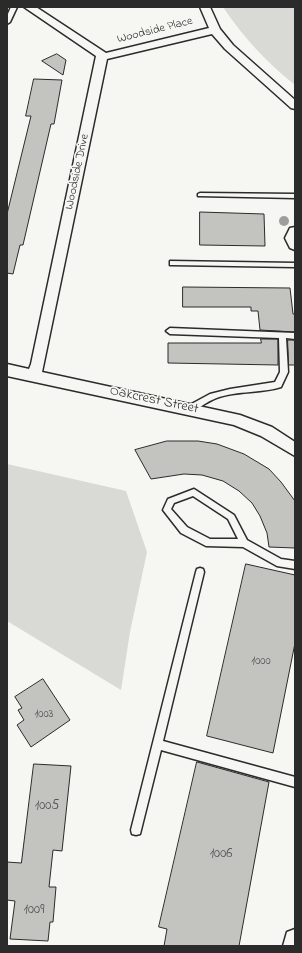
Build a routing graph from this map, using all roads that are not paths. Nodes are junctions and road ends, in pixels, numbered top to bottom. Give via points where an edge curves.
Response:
1 (14, 7) edge
2 (29, 7) edge
3 (205, 7) edge
4 (7, 22) edge
5 (215, 30) junction
6 (102, 57) junction
7 (295, 106) edge
8 (200, 195) dead end
9 (295, 196) edge
10 (295, 231) edge
11 (295, 245) edge
12 (172, 263) dead end
13 (295, 265) edge
14 (170, 331) dead end
15 (282, 335) junction
16 (295, 336) edge
17 (7, 370) edge
18 (34, 375) junction
19 (189, 409) junction
20 (295, 450) edge
21 (244, 543) junction
22 (295, 565) edge
23 (200, 572) dead end
24 (158, 744) junction
25 (295, 782) edge
26 (136, 830) dead end
27 (295, 940) edge
28 (294, 946) edge

1 - 4 lane
2 - 6 street via 99,52
3 - 5 street
5 - 6 street, Woodside Place
5 - 7 street via 229,47
6 - 18 street, Woodside Drive
8 - 9 lane
10 - 11 street via 292,238
12 - 13 lane
14 - 15 lane
15 - 16 lane
15 - 19 lane via 284,372 278,385 210,397
17 - 18 street, Oakcrest Street
18 - 19 street, Oakcrest Street
19 - 20 street, Oakcrest Street via 257,426
21 - 21 lane via 231,517 194,492 171,501 167,510 184,530 209,543
21 - 22 lane via 280,563
23 - 24 lane
24 - 25 lane
24 - 26 lane
27 - 28 street

